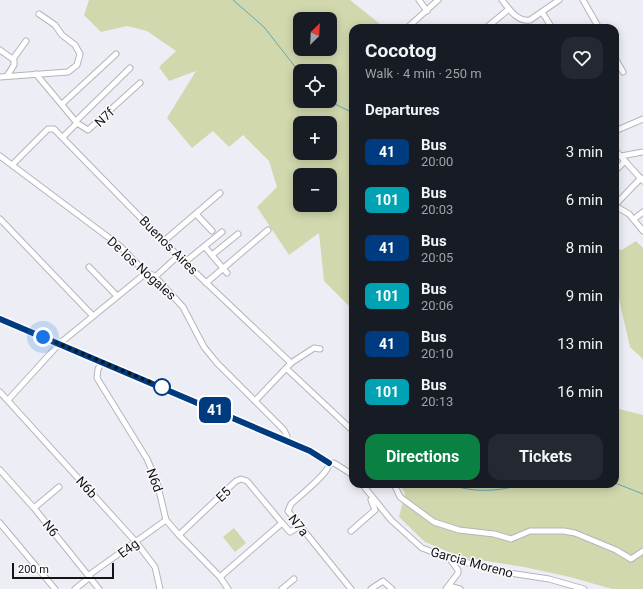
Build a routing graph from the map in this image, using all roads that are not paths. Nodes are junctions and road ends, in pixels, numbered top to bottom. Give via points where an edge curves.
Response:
1 (419, 0) edge
2 (438, 0) edge
3 (502, 0) edge
4 (559, 0) edge
5 (583, 0) edge
6 (509, 9) junction
7 (427, 11) junction
8 (542, 12) junction
9 (39, 14) dead end
10 (412, 24) edge
11 (491, 24) edge
12 (550, 24) edge
13 (597, 24) edge
14 (26, 41) dead end
15 (0, 50) edge
16 (116, 54) dead end
17 (13, 59) junction
18 (619, 65) edge
19 (130, 68) dead end
20 (623, 72) dead end
21 (36, 74) junction
22 (7, 76) junction
23 (0, 77) edge
24 (140, 83) dead end
25 (62, 104) junction
26 (643, 119) edge
27 (77, 122) junction
28 (619, 129) edge
29 (63, 137) junction
30 (643, 152) edge
31 (0, 156) edge
32 (621, 156) joint
33 (626, 161) junction
34 (12, 165) junction
35 (619, 167) edge
36 (642, 180) edge
37 (220, 193) dead end
38 (619, 201) edge
39 (619, 207) edge
40 (643, 212) edge
41 (196, 214) junction
42 (0, 219) edge
43 (634, 219) junction
44 (268, 230) dead end
45 (212, 231) dead end
46 (643, 231) edge
47 (222, 232) dead end
48 (238, 234) dead end
49 (164, 241) junction
50 (205, 246) junction
51 (212, 255) junction
52 (178, 256) junction
53 (185, 262) junction
54 (89, 267) dead end
55 (223, 268) junction
56 (227, 272) dead end
57 (146, 273) junction
58 (155, 277) junction
59 (206, 283) junction
60 (116, 296) junction
61 (93, 316) junction
62 (0, 319) edge
63 (59, 344) junction
64 (320, 349) dead end
65 (102, 362) junction
66 (291, 363) junction
67 (287, 368) junction
68 (0, 392) edge
69 (8, 400) junction
70 (256, 400) junction
71 (349, 427) edge
72 (286, 440) junction
73 (329, 463) junction
74 (0, 470) edge
75 (349, 472) edge
76 (58, 487) dead end
77 (365, 488) edge
78 (396, 488) edge
79 (369, 493) junction
80 (34, 508) junction
81 (166, 520) junction
82 (0, 523) edge
83 (282, 523) junction
84 (300, 526) junction
85 (352, 531) dead end
86 (179, 535) junction
87 (136, 542) junction
88 (643, 551) edge
89 (449, 558) junction
90 (90, 576) junction
91 (220, 577) junction
92 (294, 579) dead end
93 (572, 585) junction
94 (447, 588) edge
95 (55, 589) edge
96 (75, 589) edge
97 (99, 589) edge
98 (160, 589) edge
99 (228, 589) edge
100 (282, 589) edge
101 (351, 589) edge
102 (371, 589) edge
103 (392, 589) edge
104 (460, 589) edge
105 (578, 589) edge
106 (584, 589) edge

1 - 7 street
2 - 7 street
3 - 6 street
4 - 8 street
5 - 13 street
6 - 8 street via 525,21
6 - 11 street
7 - 10 street
8 - 12 street
9 - 21 street via 55,25 62,35 75,45 80,54 77,65 68,72
14 - 17 street
15 - 17 street
16 - 25 street
17 - 22 street via 15,63
18 - 20 street
19 - 27 street
21 - 22 street
21 - 25 street, N7f
22 - 23 street
24 - 27 street, N7f via 91,129 87,130
25 - 27 street, N7f
26 - 28 street
27 - 29 street
29 - 34 street, Buenos Aires via 53,128 48,129
29 - 49 street, Buenos Aires
30 - 32 street
31 - 34 street, De los Nogales
32 - 33 street
33 - 35 street
33 - 36 street
34 - 57 street, De los Nogales via 120,246
36 - 38 street
37 - 41 street
39 - 43 street
40 - 43 street
41 - 45 street
41 - 49 street
42 - 61 street
43 - 46 street
44 - 55 street
47 - 50 street
48 - 51 street
49 - 52 street, Buenos Aires
50 - 51 street
50 - 53 street
51 - 55 street
52 - 53 street, Buenos Aires
52 - 58 street
53 - 59 street, Buenos Aires
54 - 60 street
55 - 56 street
55 - 59 street
57 - 58 street, De los Nogales
57 - 60 street
58 - 70 street, De los Nogales via 183,307 208,352 227,374
59 - 66 street, Buenos Aires
60 - 61 street
61 - 63 street
62 - 63 street
63 - 65 street
63 - 69 street
64 - 66 street via 314,348
65 - 72 street
65 - 81 street, N6d via 97,378 147,459 157,482
66 - 67 street
67 - 70 street
67 - 71 street
68 - 69 street, N6b
69 - 87 street, N6b
70 - 72 street, De los Nogales via 284,430
72 - 73 street via 319,455
73 - 75 street via 334,463
73 - 84 street, N7a via 328,469 289,506 288,511
74 - 80 street, N6
76 - 80 street
77 - 79 street, Garcia Moreno
78 - 88 street via 400,498 434,522 448,527 511,539 530,531 564,531 616,550 631,559
79 - 85 street via 375,510
79 - 89 street, Garcia Moreno via 391,520 422,548
80 - 90 street, N6
81 - 86 street, N6d
81 - 87 street, E4g
82 - 95 street
83 - 84 street via 290,532
83 - 86 street, E5 via 247,481 241,479
83 - 91 street
84 - 101 street, N7a
86 - 91 street, N6d
87 - 90 street, E4g
87 - 98 street, N6b via 155,567
89 - 93 street, Garcia Moreno via 503,572
89 - 94 street via 458,573
90 - 96 street, E4g
90 - 97 street, N6
91 - 99 street, N6d
92 - 100 street
93 - 105 street
93 - 106 street, Garcia Moreno
94 - 104 street
102 - 103 street via 383,581

